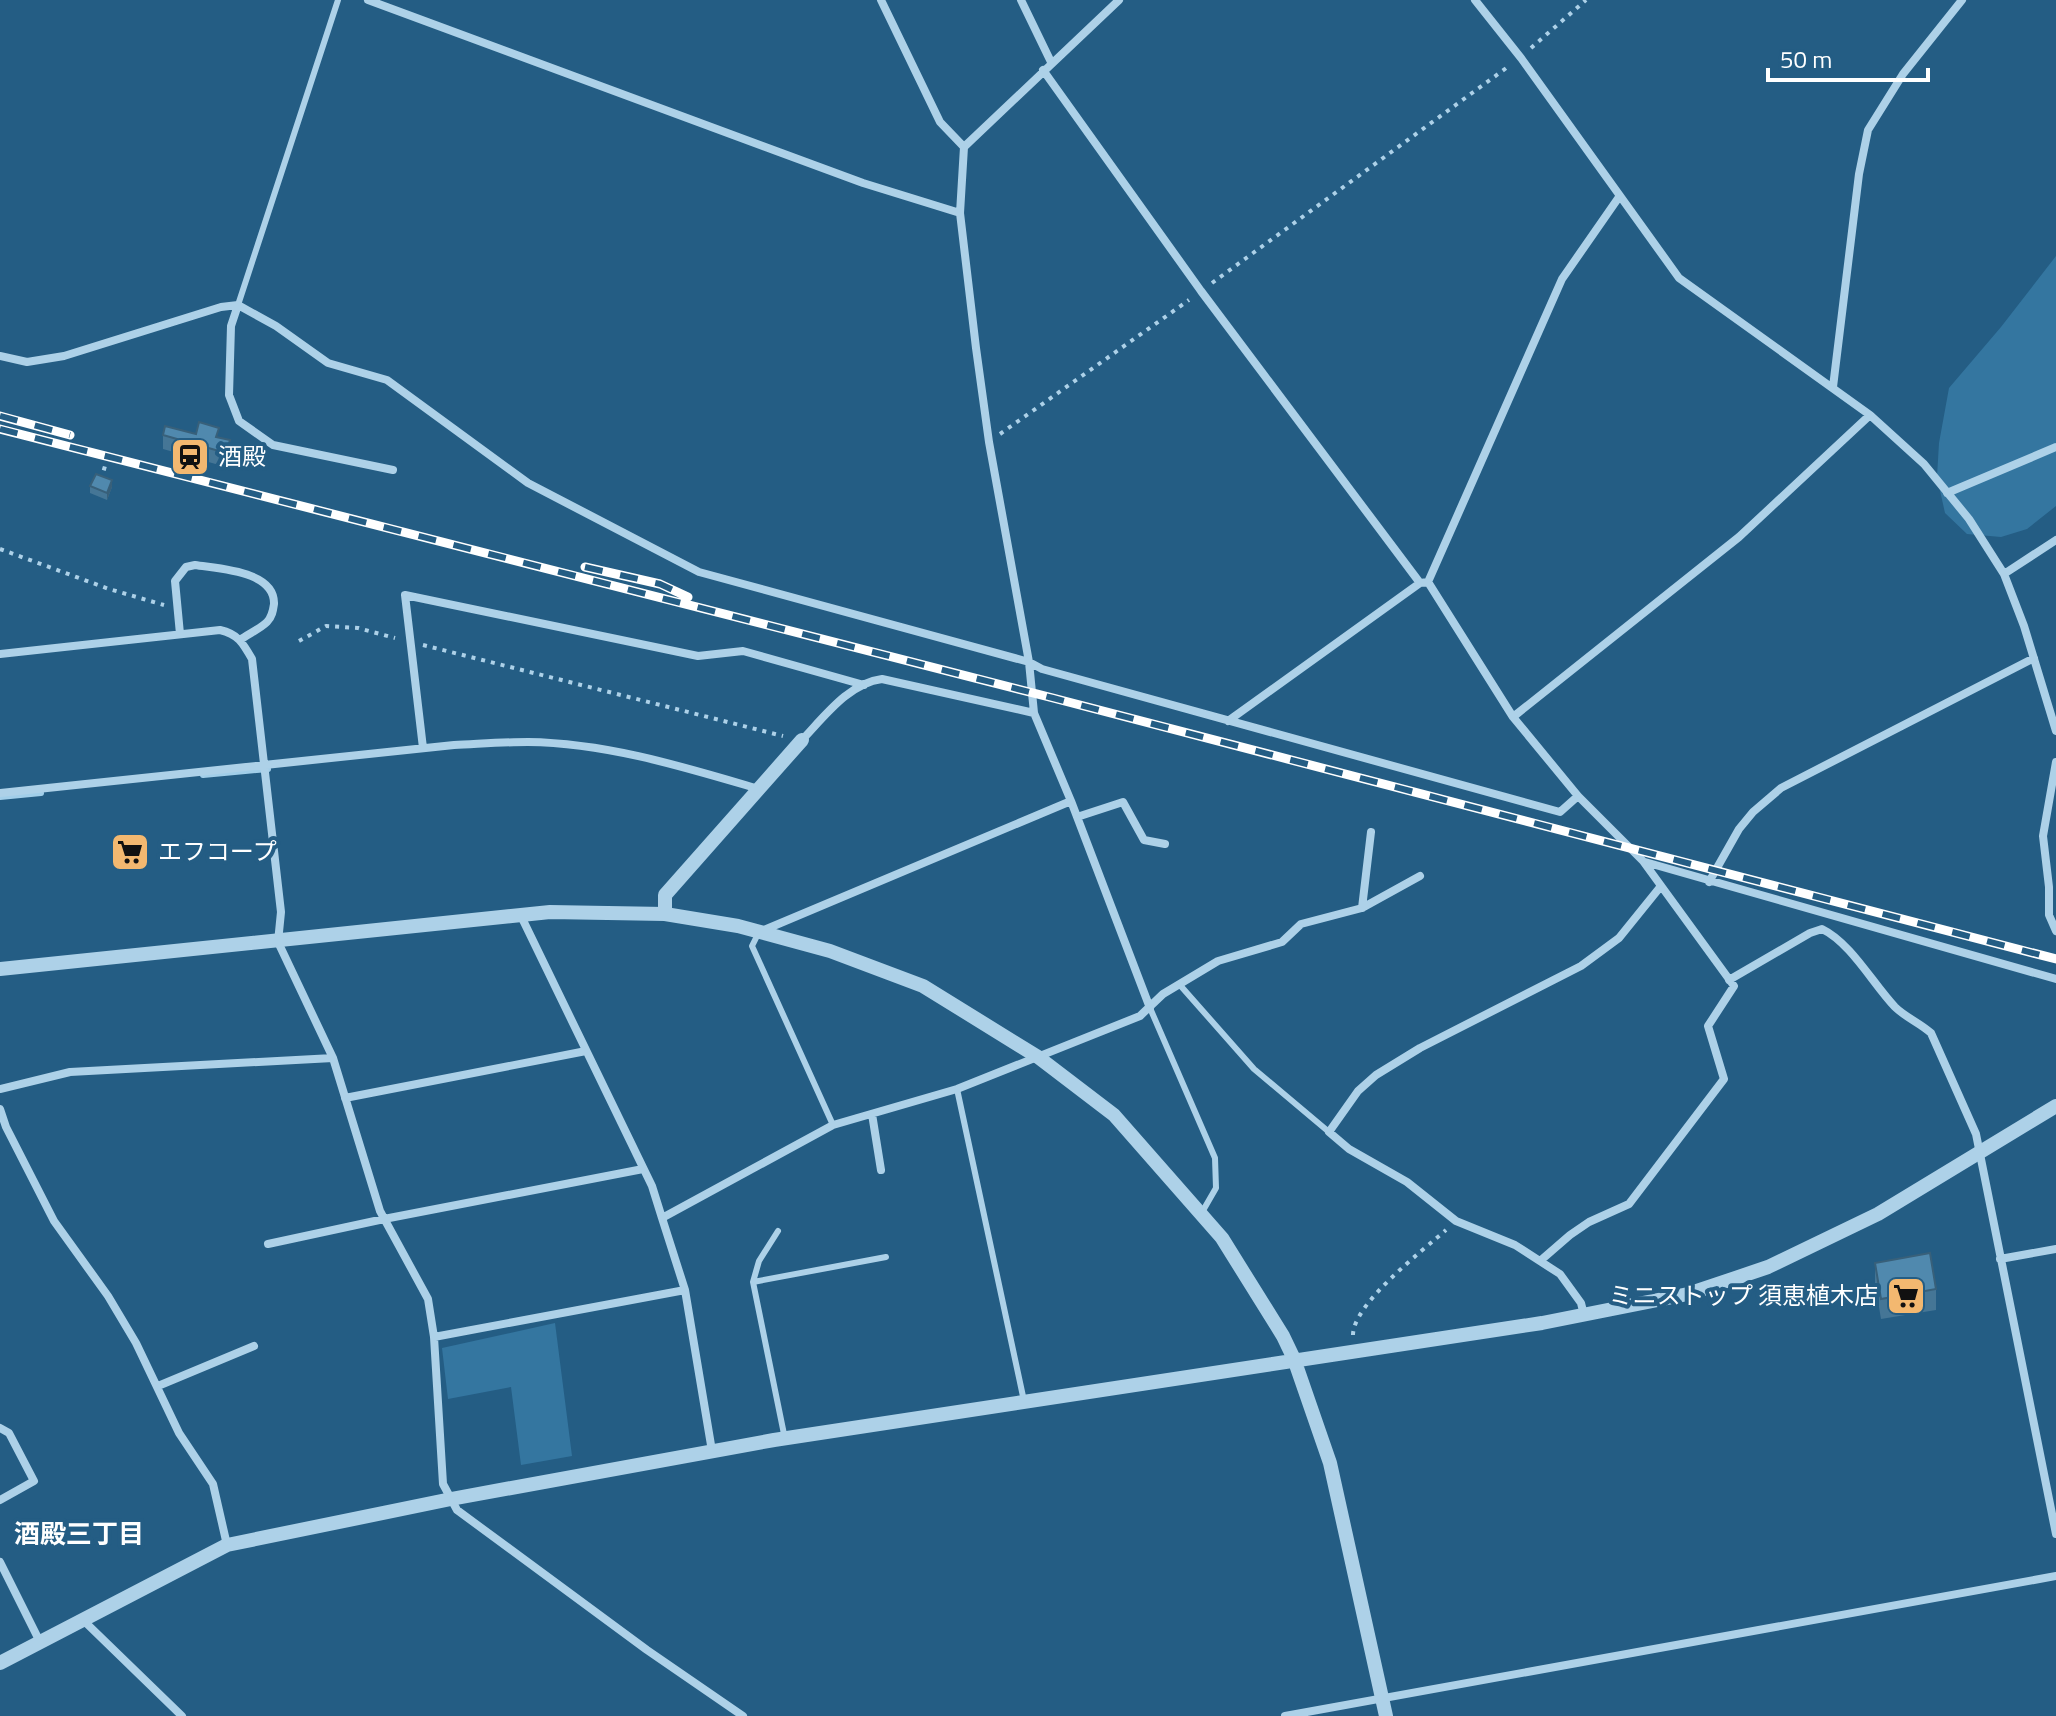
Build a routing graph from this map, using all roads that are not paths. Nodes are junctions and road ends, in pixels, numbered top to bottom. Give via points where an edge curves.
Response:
1 (338, 0) edge
2 (368, 0) edge
3 (881, 0) edge
4 (1021, 0) edge
5 (1119, 0) edge
6 (1475, 0) edge
7 (1962, 0) edge
8 (1051, 62) junction
9 (1043, 70) junction
10 (964, 147) junction
11 (1619, 197) junction
12 (960, 213) junction
13 (238, 305) junction
14 (0, 356) edge
15 (1833, 387) junction
16 (1870, 415) junction
17 (2056, 447) edge
18 (393, 470) dead end
19 (1947, 493) junction
20 (2056, 540) edge
21 (2004, 574) junction
22 (1424, 582) junction
23 (180, 634) junction
24 (240, 640) junction
25 (0, 654) edge
26 (2034, 658) junction
27 (1029, 662) junction
28 (864, 685) junction
29 (1034, 713) junction
30 (1513, 717) junction
31 (1228, 721) junction
32 (2056, 731) edge
33 (802, 740) joint
34 (423, 748) junction
35 (2056, 762) edge
36 (264, 765) junction
37 (759, 789) junction
38 (0, 793) edge
39 (1578, 796) junction
40 (1071, 801) junction
41 (1077, 817) junction
42 (1371, 832) dead end
43 (1165, 844) dead end
44 (1643, 861) junction
45 (1420, 876) dead end
46 (1709, 882) junction
47 (1661, 886) junction
48 (1362, 908) junction
49 (665, 914) junction
50 (1828, 915) junction
51 (521, 916) junction
52 (1826, 931) junction
53 (2056, 931) edge
54 (759, 932) junction
55 (278, 942) junction
56 (0, 969) edge
57 (2056, 979) edge
58 (1729, 980) junction
59 (1179, 984) junction
60 (1150, 1008) junction
61 (586, 1051) junction
62 (1038, 1057) junction
63 (333, 1058) junction
64 (0, 1089) edge
65 (957, 1089) junction
66 (345, 1098) junction
67 (2056, 1106) edge
68 (0, 1109) edge
69 (872, 1114) junction
70 (833, 1125) junction
71 (1329, 1132) junction
72 (1981, 1152) junction
73 (643, 1169) junction
74 (881, 1170) dead end
75 (1201, 1214) junction
76 (662, 1218) junction
77 (384, 1219) junction
78 (778, 1231) dead end
79 (268, 1244) dead end
80 (2056, 1249) edge
81 (886, 1257) dead end
82 (2000, 1259) junction
83 (1540, 1261) junction
84 (753, 1282) junction
85 (685, 1290) junction
86 (1584, 1315) junction
87 (434, 1337) junction
88 (254, 1346) dead end
89 (1294, 1359) junction
90 (158, 1386) junction
91 (1024, 1401) junction
92 (0, 1428) edge
93 (785, 1439) junction
94 (712, 1451) junction
95 (451, 1499) junction
96 (0, 1500) edge
97 (2056, 1534) edge
98 (227, 1545) junction
99 (0, 1562) edge
100 (2056, 1576) edge
101 (82, 1620) junction
102 (40, 1642) junction
103 (0, 1663) edge
104 (1382, 1699) junction
105 (182, 1716) edge
106 (743, 1716) edge
107 (1285, 1716) edge
108 (1386, 1716) edge

1 - 13 lane
2 - 12 street via 863,183
3 - 10 street via 940,122
4 - 8 street
5 - 8 street
6 - 11 street
7 - 15 street via 1903,74 1868,130
8 - 9 street
9 - 10 street
9 - 22 street via 1201,291
10 - 12 street
11 - 15 street via 1679,278
11 - 22 street via 1562,279
12 - 27 street via 989,442
13 - 14 street via 64,356 27,362
13 - 18 street via 231,326 229,395 239,421 273,445
13 - 27 street via 328,363 387,380 528,483 699,572
15 - 16 street
16 - 19 street via 1924,464
16 - 30 street via 1739,537
17 - 19 street
19 - 21 street
20 - 21 street
21 - 26 street
22 - 30 street
22 - 31 street
23 - 24 street via 220,630 235,633
23 - 24 street via 175,581 186,567 195,565 261,579 271,588 273,612 268,621
23 - 25 street
24 - 36 street via 252,659
26 - 32 street
26 - 46 street via 1781,788 1739,829
27 - 29 street
27 - 31 street
28 - 29 street via 882,679
28 - 33 street via 838,702
28 - 34 street via 743,651 698,656 405,595
29 - 40 street
30 - 39 street
31 - 39 street via 1560,812
33 - 37 street
34 - 36 street
34 - 37 street via 530,742 599,749 672,763
35 - 53 street via 2043,836 2049,915
36 - 38 street
36 - 55 street via 281,912
37 - 49 street via 665,895
39 - 44 street
40 - 41 street
40 - 54 street
41 - 43 street via 1123,802 1144,840
41 - 60 street
42 - 48 street
44 - 46 street
44 - 47 street
45 - 48 street
46 - 50 street
47 - 58 street
47 - 71 street via 1619,938 1581,966 1376,1075
48 - 59 street via 1301,924 1282,942 1218,961
49 - 51 street
49 - 54 street
50 - 52 street
50 - 57 street
51 - 55 street
51 - 61 street
52 - 58 street via 1810,933
52 - 72 street via 1898,1010 1931,1033
54 - 62 street via 830,951 923,986
54 - 70 lane via 752,946
55 - 56 street
55 - 63 street
58 - 83 street via 1734,986 1708,1026 1724,1079 1629,1204 1589,1222
59 - 60 street
59 - 71 lane via 1254,1069
60 - 62 street
60 - 75 lane via 1215,1158 1216,1188
61 - 66 street
61 - 73 street
62 - 65 street
62 - 75 street via 1114,1115
63 - 64 street via 70,1072
63 - 66 street
65 - 69 street
65 - 91 lane
66 - 77 street
67 - 72 street
68 - 90 street via 54,1221 108,1296
69 - 70 street
69 - 74 street
70 - 76 street
71 - 83 street via 1456,1221
72 - 82 street
72 - 86 street via 1878,1214 1768,1267 1688,1294
73 - 76 street
73 - 77 street
75 - 89 street via 1222,1238
76 - 85 street
77 - 79 street
77 - 87 street via 428,1299
78 - 84 lane
80 - 82 street
81 - 84 lane
82 - 97 street
83 - 86 street via 1560,1274
84 - 93 lane
85 - 87 street
85 - 94 street
86 - 89 street
87 - 95 street via 443,1484
88 - 90 street
89 - 91 street
89 - 104 street via 1330,1463
90 - 98 street via 179,1433 213,1484
91 - 93 street
92 - 96 street via 9,1433 34,1481
93 - 94 street
94 - 95 street
95 - 98 street
95 - 106 street via 457,1510
98 - 101 street
99 - 102 street
100 - 104 street
101 - 102 street
101 - 105 street
102 - 103 street
104 - 107 street
104 - 108 street

